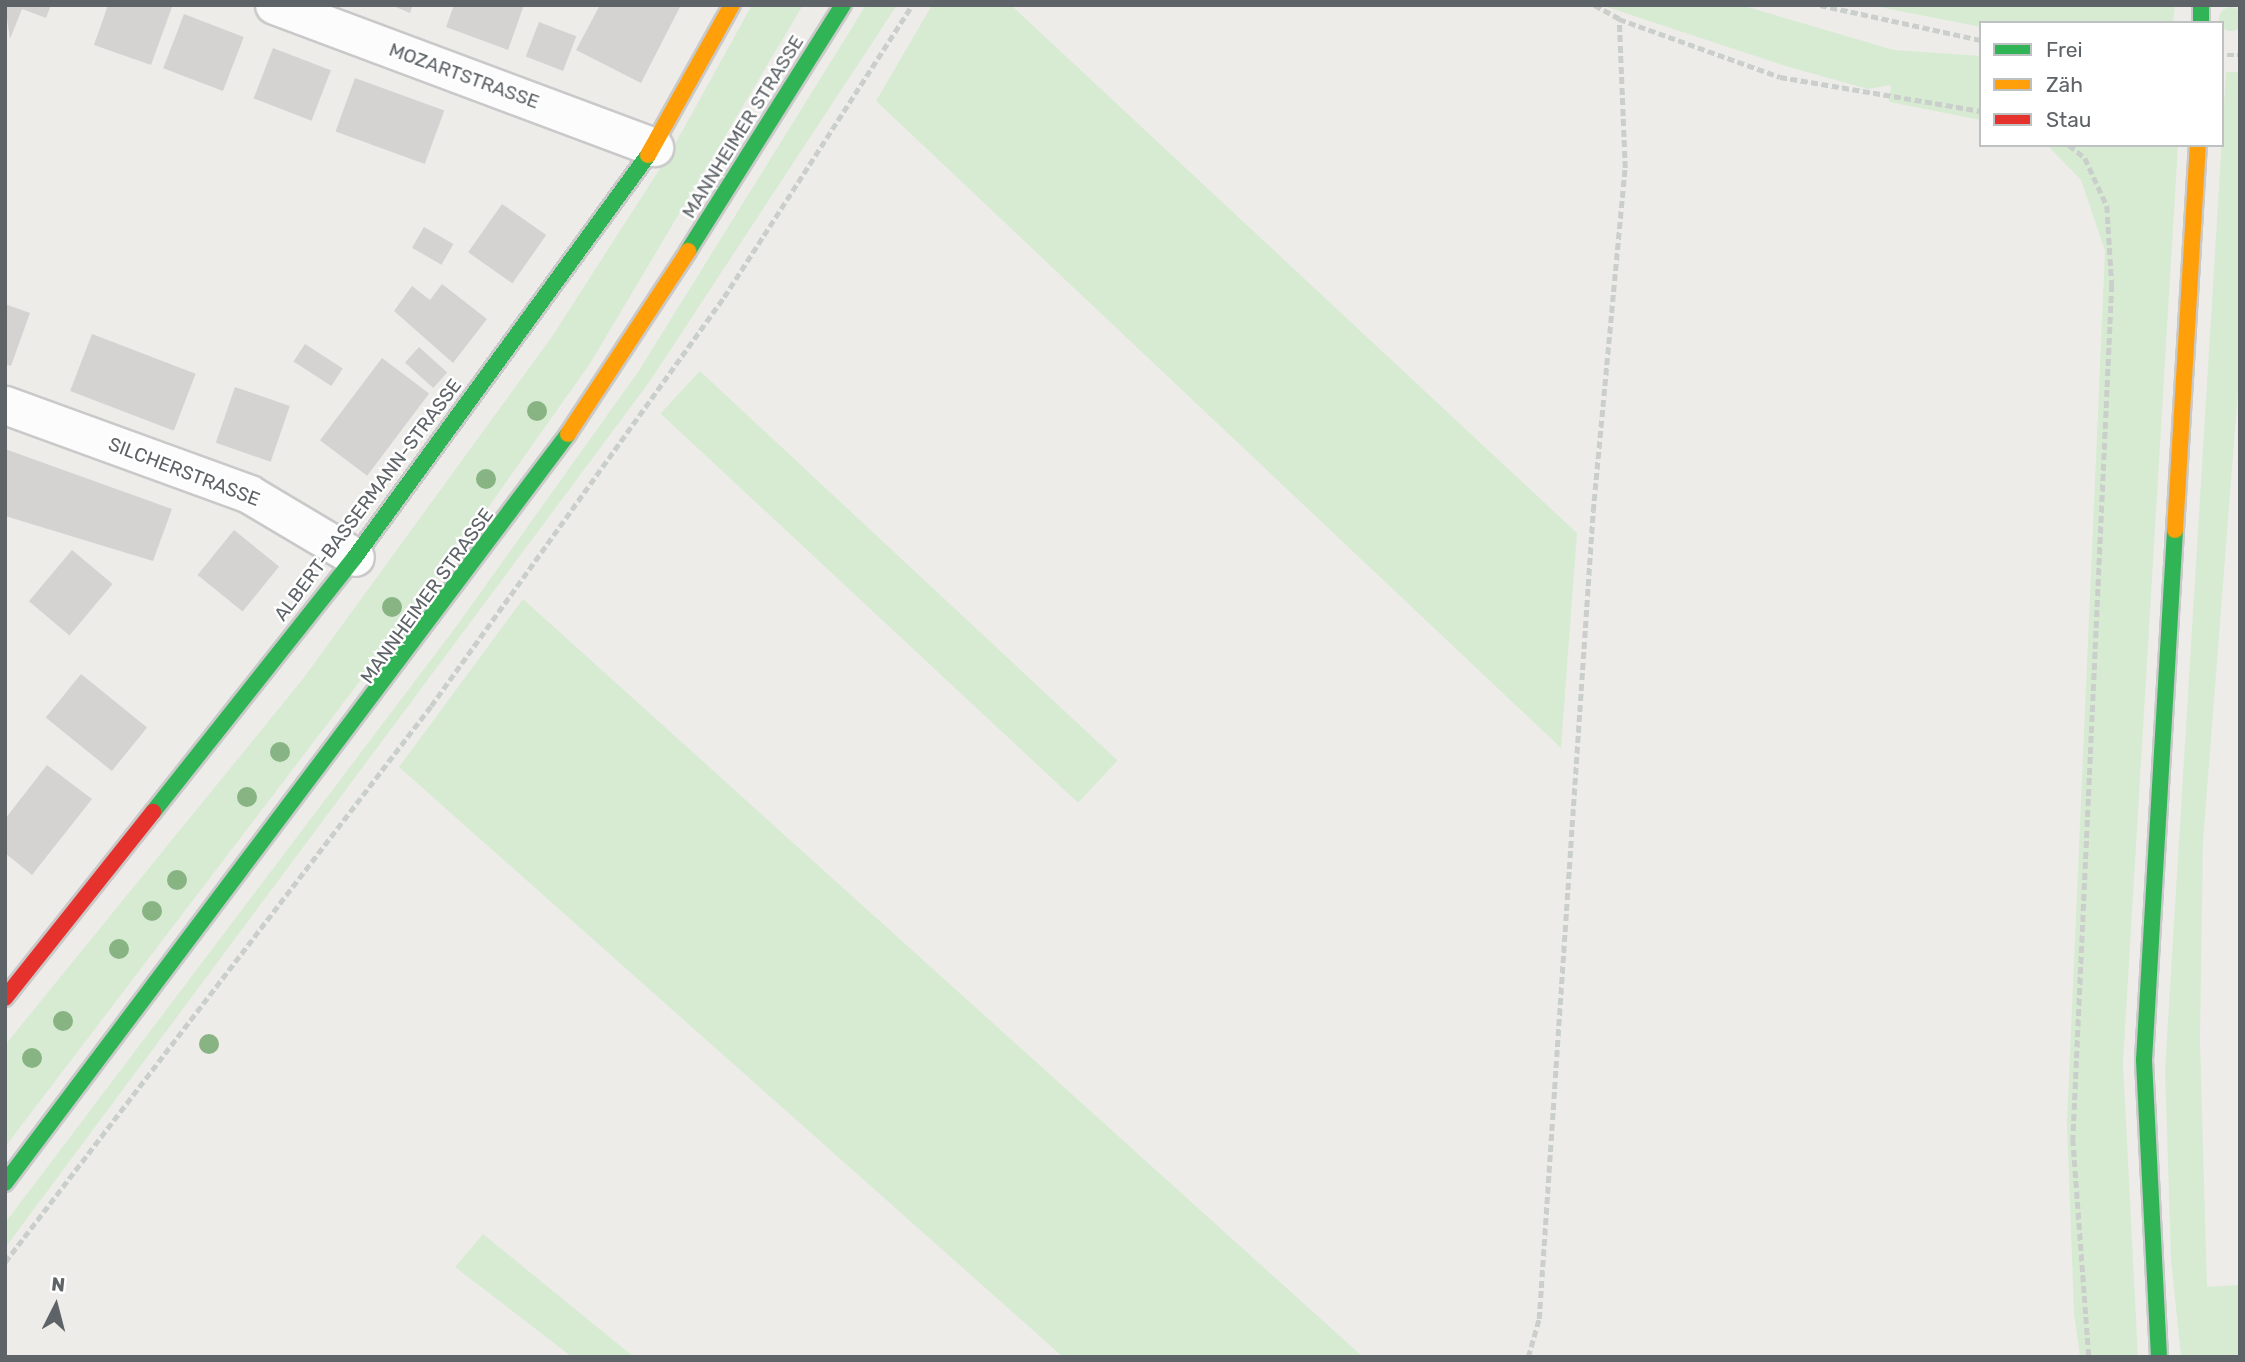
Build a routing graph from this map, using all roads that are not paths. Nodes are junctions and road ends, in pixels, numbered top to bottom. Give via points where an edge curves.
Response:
1 (274, 5) edge
2 (732, 5) edge
3 (843, 5) edge
4 (654, 147) junction
5 (2198, 147) edge
6 (5, 405) edge
7 (355, 556) junction
8 (5, 998) edge
9 (5, 1183) edge
10 (2159, 1357) edge

1 - 4 street, MOZARTSTRASSE
2 - 4 main road, ALBERT-BASSERMANN-STRASSE
3 - 9 main road, MANNHEIMER STRASSE via 619,360 498,535
4 - 7 main road, ALBERT-BASSERMANN-STRASSE
5 - 10 main road via 2145,1047 2145,1175
6 - 7 street, SILCHERSTRASSE via 249,494
7 - 8 main road, ALBERT-BASSERMANN-STRASSE

